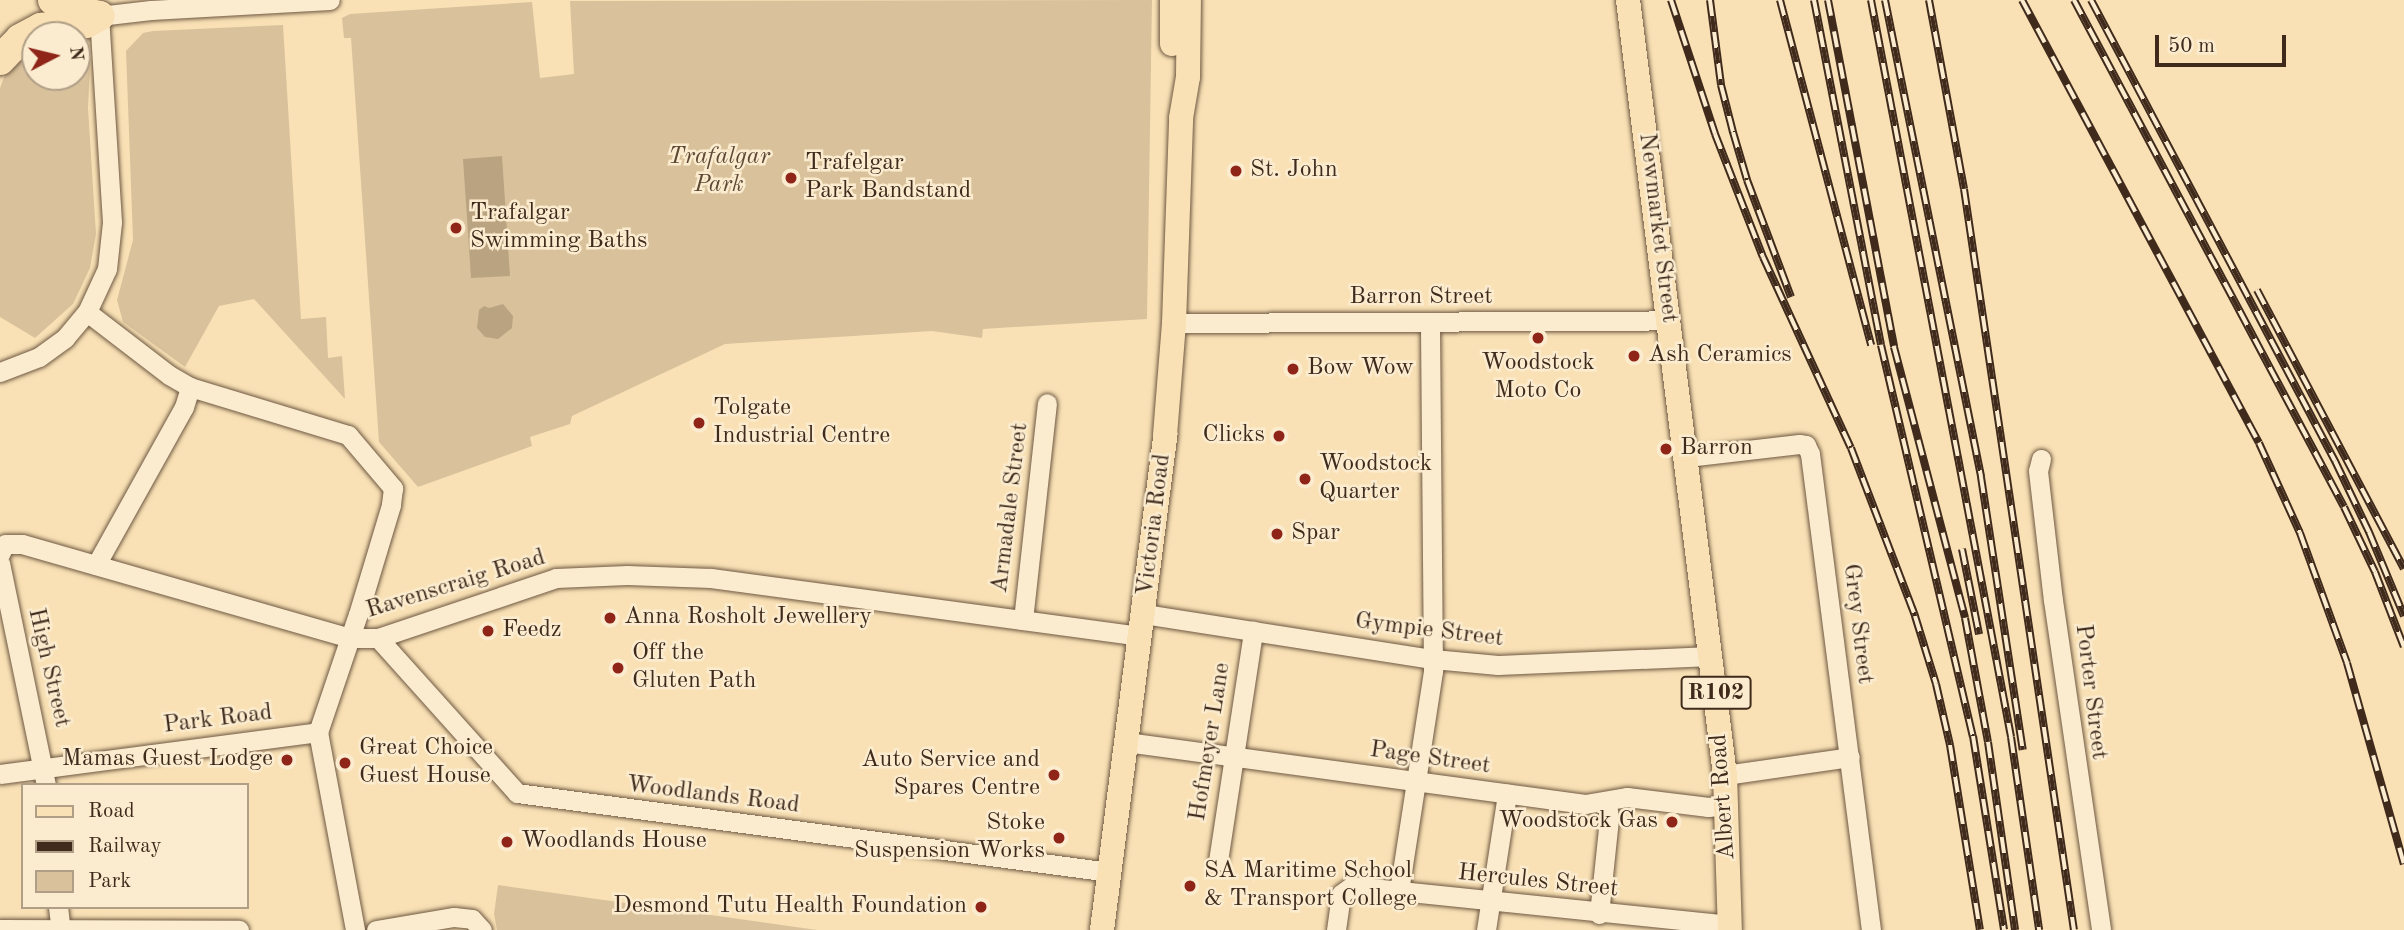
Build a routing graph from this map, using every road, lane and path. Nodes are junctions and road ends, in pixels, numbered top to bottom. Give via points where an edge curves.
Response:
1 (52, 0) edge
2 (330, 0) edge
3 (1172, 0) edge
4 (1189, 0) edge
5 (1628, 0) edge
6 (145, 5) edge
7 (99, 16) junction
8 (0, 60) edge
9 (1181, 117) junction
10 (87, 312) junction
11 (1668, 320) junction
12 (1430, 322) junction
13 (1174, 323) junction
14 (0, 372) edge
15 (190, 387) junction
16 (1047, 403) dead end
17 (1687, 457) junction
18 (2041, 459) dead end
19 (2, 554) edge
20 (96, 565) junction
21 (1023, 620) junction
22 (1143, 625) junction
23 (1253, 631) junction
24 (349, 638) junction
25 (378, 638) junction
26 (1711, 656) junction
27 (1433, 659) junction
28 (318, 732) junction
29 (1126, 742) junction
30 (1232, 757) junction
31 (1850, 757) junction
32 (0, 774) edge
33 (1726, 775) junction
34 (45, 776) edge
35 (1416, 783) junction
36 (1507, 794) junction
37 (1607, 802) junction
38 (1728, 805) junction
39 (1218, 861) dead end
40 (1110, 872) junction
41 (1399, 891) junction
42 (1489, 902) junction
43 (58, 909) edge
44 (1599, 914) junction
45 (477, 925) edge
46 (1730, 928) edge
47 (0, 929) edge
48 (61, 929) edge
49 (239, 930) edge
50 (355, 930) edge
51 (376, 930) edge
52 (1102, 930) edge
53 (1336, 930) edge
54 (1486, 930) edge
55 (1871, 930) edge
56 (2101, 930) edge

1 - 7 highway
2 - 6 street
3 - 9 main road, Victoria Road via 1172,79
4 - 9 main road, Victoria Road via 1188,77
5 - 11 main road, Newmarket Street / R102
6 - 7 street
7 - 8 highway via 86,23 41,29 20,39
7 - 10 street via 112,244 100,290
9 - 13 main road, Victoria Road
10 - 14 street via 65,338 39,357
10 - 15 street
11 - 12 street, Barron Street
11 - 17 main road, Newmarket Street / R102
12 - 13 street, Barron Street
12 - 27 street
13 - 22 main road, Victoria Road
15 - 20 street via 184,407
15 - 24 street via 348,435 392,485 394,496
16 - 21 street, Armadale Street
17 - 26 main road, Albert Road / R102
17 - 31 street, Grey Street via 1806,445
18 - 56 street, Porter Street via 2038,471 2053,600
19 - 20 street, Ravenscraig Road via 22,544
19 - 34 street, High Street
20 - 24 street, Ravenscraig Road
21 - 22 street, Ravenscraig Road
21 - 25 street, Ravenscraig Road via 711,578 627,575 556,578
22 - 23 street, Gympie Street
22 - 29 main road, Victoria Road
23 - 27 street, Gympie Street
23 - 30 street, Hofmeyer Lane
24 - 25 street, Ravenscraig Road
24 - 28 street
25 - 40 street, Woodlands Road via 517,793
26 - 27 street, Gympie Street via 1532,665
26 - 33 main road, Albert Road / R102
27 - 35 street
28 - 34 street, Park Road
28 - 50 street
29 - 30 street, Page Street
29 - 40 main road, Victoria Road
30 - 35 street, Page Street
30 - 39 street, Hofmeyer Lane
31 - 33 street
31 - 55 street, Grey Street
32 - 34 street, Park Road
33 - 38 main road, Albert Road / R102
35 - 36 street, Page Street
35 - 41 street
36 - 37 street, Page Street via 1585,804
36 - 42 street
37 - 38 street, Page Street via 1626,797 1708,807
37 - 44 street
38 - 46 main road, Albert Road / R102
40 - 52 main road, Victoria Road
41 - 42 street, Hercules Street
41 - 53 street, Hercules Street via 1352,886 1343,891
42 - 44 street, Hercules Street
42 - 54 street
43 - 48 street
44 - 46 street, Hercules Street
45 - 51 street via 454,917
47 - 48 street
48 - 49 street

